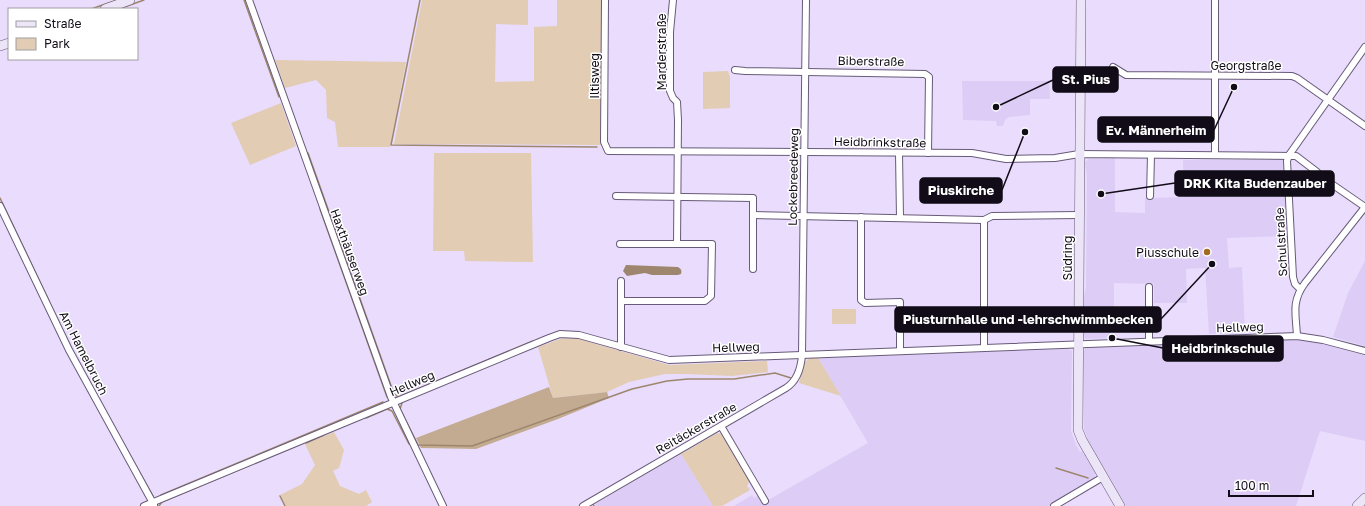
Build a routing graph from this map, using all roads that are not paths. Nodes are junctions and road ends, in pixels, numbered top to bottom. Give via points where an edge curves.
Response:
1 (130, 0) edge
2 (249, 0) edge
3 (605, 0) edge
4 (673, 0) edge
5 (806, 0) edge
6 (1081, 0) edge
7 (1215, 0) edge
8 (108, 8) edge
9 (1365, 47) edge
10 (1113, 68) dead end
11 (735, 70) dead end
12 (806, 72) junction
13 (1215, 76) junction
14 (1328, 101) junction
15 (1365, 126) edge
16 (608, 151) joint
17 (677, 151) junction
18 (804, 152) junction
19 (900, 153) junction
20 (928, 153) junction
21 (1079, 154) junction
22 (1151, 155) junction
23 (1215, 155) junction
24 (1289, 155) junction
25 (616, 196) dead end
26 (1150, 196) dead end
27 (677, 197) junction
28 (0, 206) edge
29 (1365, 207) edge
30 (754, 215) junction
31 (1079, 215) junction
32 (803, 216) junction
33 (861, 217) junction
34 (900, 218) junction
35 (984, 220) junction
36 (620, 244) dead end
37 (676, 244) junction
38 (753, 269) dead end
39 (621, 281) dead end
40 (1149, 287) dead end
41 (1300, 289) junction
42 (621, 302) junction
43 (1297, 336) junction
44 (1149, 341) junction
45 (1078, 344) junction
46 (621, 347) junction
47 (984, 348) junction
48 (900, 351) junction
49 (1365, 351) edge
50 (802, 355) junction
51 (393, 403) junction
52 (721, 426) junction
53 (1103, 477) junction
54 (1365, 498) edge
55 (765, 501) dead end
56 (154, 504) edge
57 (144, 506) edge
58 (443, 506) edge
59 (583, 506) edge
60 (1054, 506) edge
61 (1120, 506) edge
62 (1357, 506) edge

1 - 8 main road
2 - 51 street, Haxthäuserweg
3 - 16 street, Iltisweg via 604,142
4 - 17 street, Marderstraße via 670,91 677,102
5 - 12 street, Lockebreedeweg
6 - 21 main road, Südring
7 - 13 street
9 - 14 street
10 - 13 street, Georgstraße via 1126,75
11 - 12 street, Biberstraße
12 - 18 street, Lockebreedeweg
12 - 20 street, Biberstraße via 925,74 929,77
13 - 14 street, Georgstraße via 1292,76
13 - 23 street
14 - 15 street, Georgstraße
14 - 24 street
16 - 17 street, Heidbrinkstraße
17 - 18 street, Heidbrinkstraße
17 - 27 street, Marderstraße
18 - 19 street, Heidbrinkstraße
18 - 32 street, Lockebreedeweg
19 - 20 street, Heidbrinkstraße
19 - 34 street
20 - 21 street, Heidbrinkstraße via 972,153 1006,159 1055,158
21 - 22 street, Heidbrinkstraße
21 - 31 main road, Südring
22 - 23 street, Heidbrinkstraße
22 - 26 street
23 - 24 street, Heidbrinkstraße
24 - 29 street, Heidbrinkstraße via 1296,156 1322,178
24 - 41 street, Schulstraße via 1287,161 1293,277
25 - 27 street
27 - 30 street via 753,198
27 - 37 street, Marderstraße
28 - 56 street, Am Hamelbruch via 69,350
29 - 41 street
30 - 32 street
30 - 38 street
31 - 35 street via 992,216
31 - 45 main road, Südring
32 - 33 street
32 - 50 street, Lockebreedeweg
33 - 34 street
33 - 48 street via 861,300 864,303 900,302
34 - 35 street
35 - 47 street
36 - 37 street
37 - 42 street via 712,244 711,296 705,301
39 - 42 street
40 - 44 street
41 - 43 street, Schulstraße via 1295,305
42 - 46 street
43 - 44 street, Hellweg
43 - 49 street, Hellweg
44 - 45 street, Hellweg
45 - 47 street, Hellweg
45 - 53 main road, Südring via 1078,430
46 - 50 street, Hellweg via 668,360
46 - 51 street, Hellweg via 579,335 560,334
47 - 48 street, Hellweg
48 - 50 street, Hellweg
50 - 52 street, Reitäckerstraße via 797,378 793,384
51 - 56 street, Hellweg
51 - 58 street, Haxthäuserweg
52 - 55 street
52 - 59 street, Reitäckerstraße
53 - 60 street
53 - 61 main road, Südring
54 - 62 main road
56 - 57 street, Hellweg

